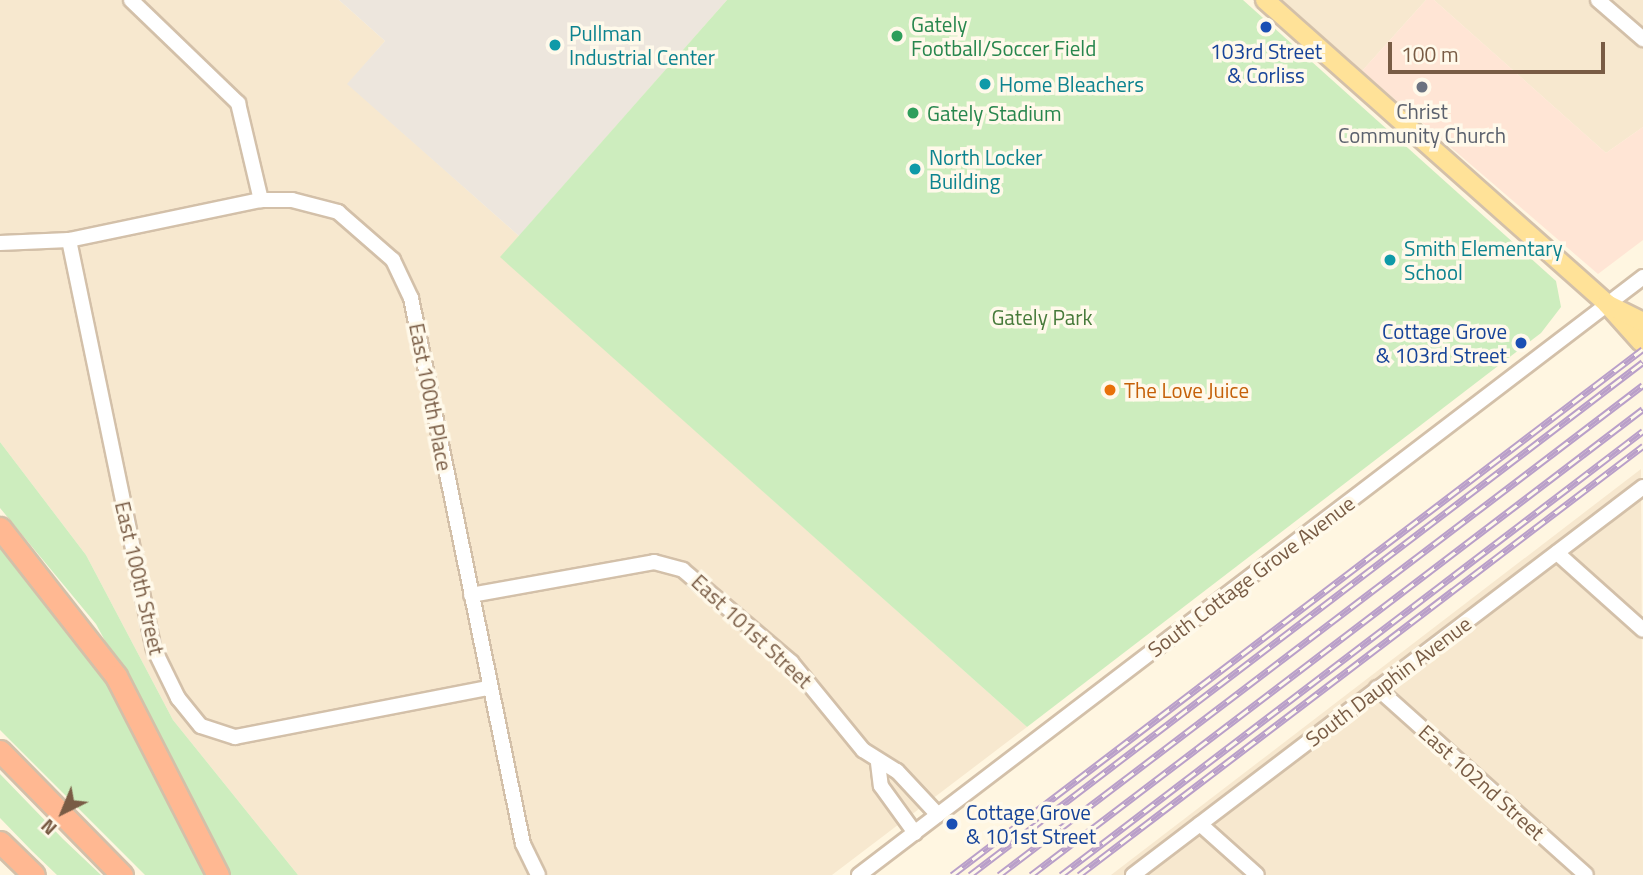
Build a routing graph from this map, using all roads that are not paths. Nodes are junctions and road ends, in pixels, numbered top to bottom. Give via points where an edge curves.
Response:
1 (131, 0) edge
2 (1598, 0) edge
3 (1268, 1) edge
4 (1643, 40) edge
5 (261, 200) junction
6 (69, 240) junction
7 (0, 243) edge
8 (1643, 277) edge
9 (1607, 304) junction
10 (1643, 322) edge
11 (1640, 342) dead end
12 (1643, 487) edge
13 (0, 528) edge
14 (1557, 553) junction
15 (471, 595) junction
16 (1643, 630) edge
17 (488, 688) junction
18 (1377, 688) junction
19 (0, 751) edge
20 (878, 763) junction
21 (938, 815) junction
22 (1200, 824) junction
23 (915, 833) junction
24 (0, 842) edge
25 (34, 875) edge
26 (122, 875) edge
27 (218, 875) edge
28 (538, 875) edge
29 (859, 875) edge
30 (1133, 875) edge
31 (1257, 875) edge
32 (1586, 875) edge

1 - 5 street via 238,103
2 - 4 street
3 - 9 main road
5 - 6 street, East 100th Place
5 - 15 street, East 100th Place via 338,212 378,242 404,280
6 - 7 street
6 - 17 street, East 100th Street via 146,622 166,677 189,714 210,732 235,737
8 - 9 street, South Cottage Grove Avenue
9 - 10 main road
9 - 11 main road
9 - 21 street, South Cottage Grove Avenue
12 - 14 street, South Dauphin Avenue
13 - 27 highway via 116,676
14 - 16 street
14 - 18 street, South Dauphin Avenue
15 - 17 street, East 100th Place
15 - 20 street, East 101st Street via 654,562 683,569 791,663
17 - 28 street, East 100th Place via 523,844
18 - 22 street, South Dauphin Avenue
18 - 32 street, East 102nd Street
19 - 26 highway
20 - 21 street, East 101st Street via 897,771
20 - 23 street, East 101st Street via 881,786
21 - 23 street, South Cottage Grove Avenue
22 - 30 street, South Dauphin Avenue
22 - 31 street
23 - 29 street, South Cottage Grove Avenue
24 - 25 highway

